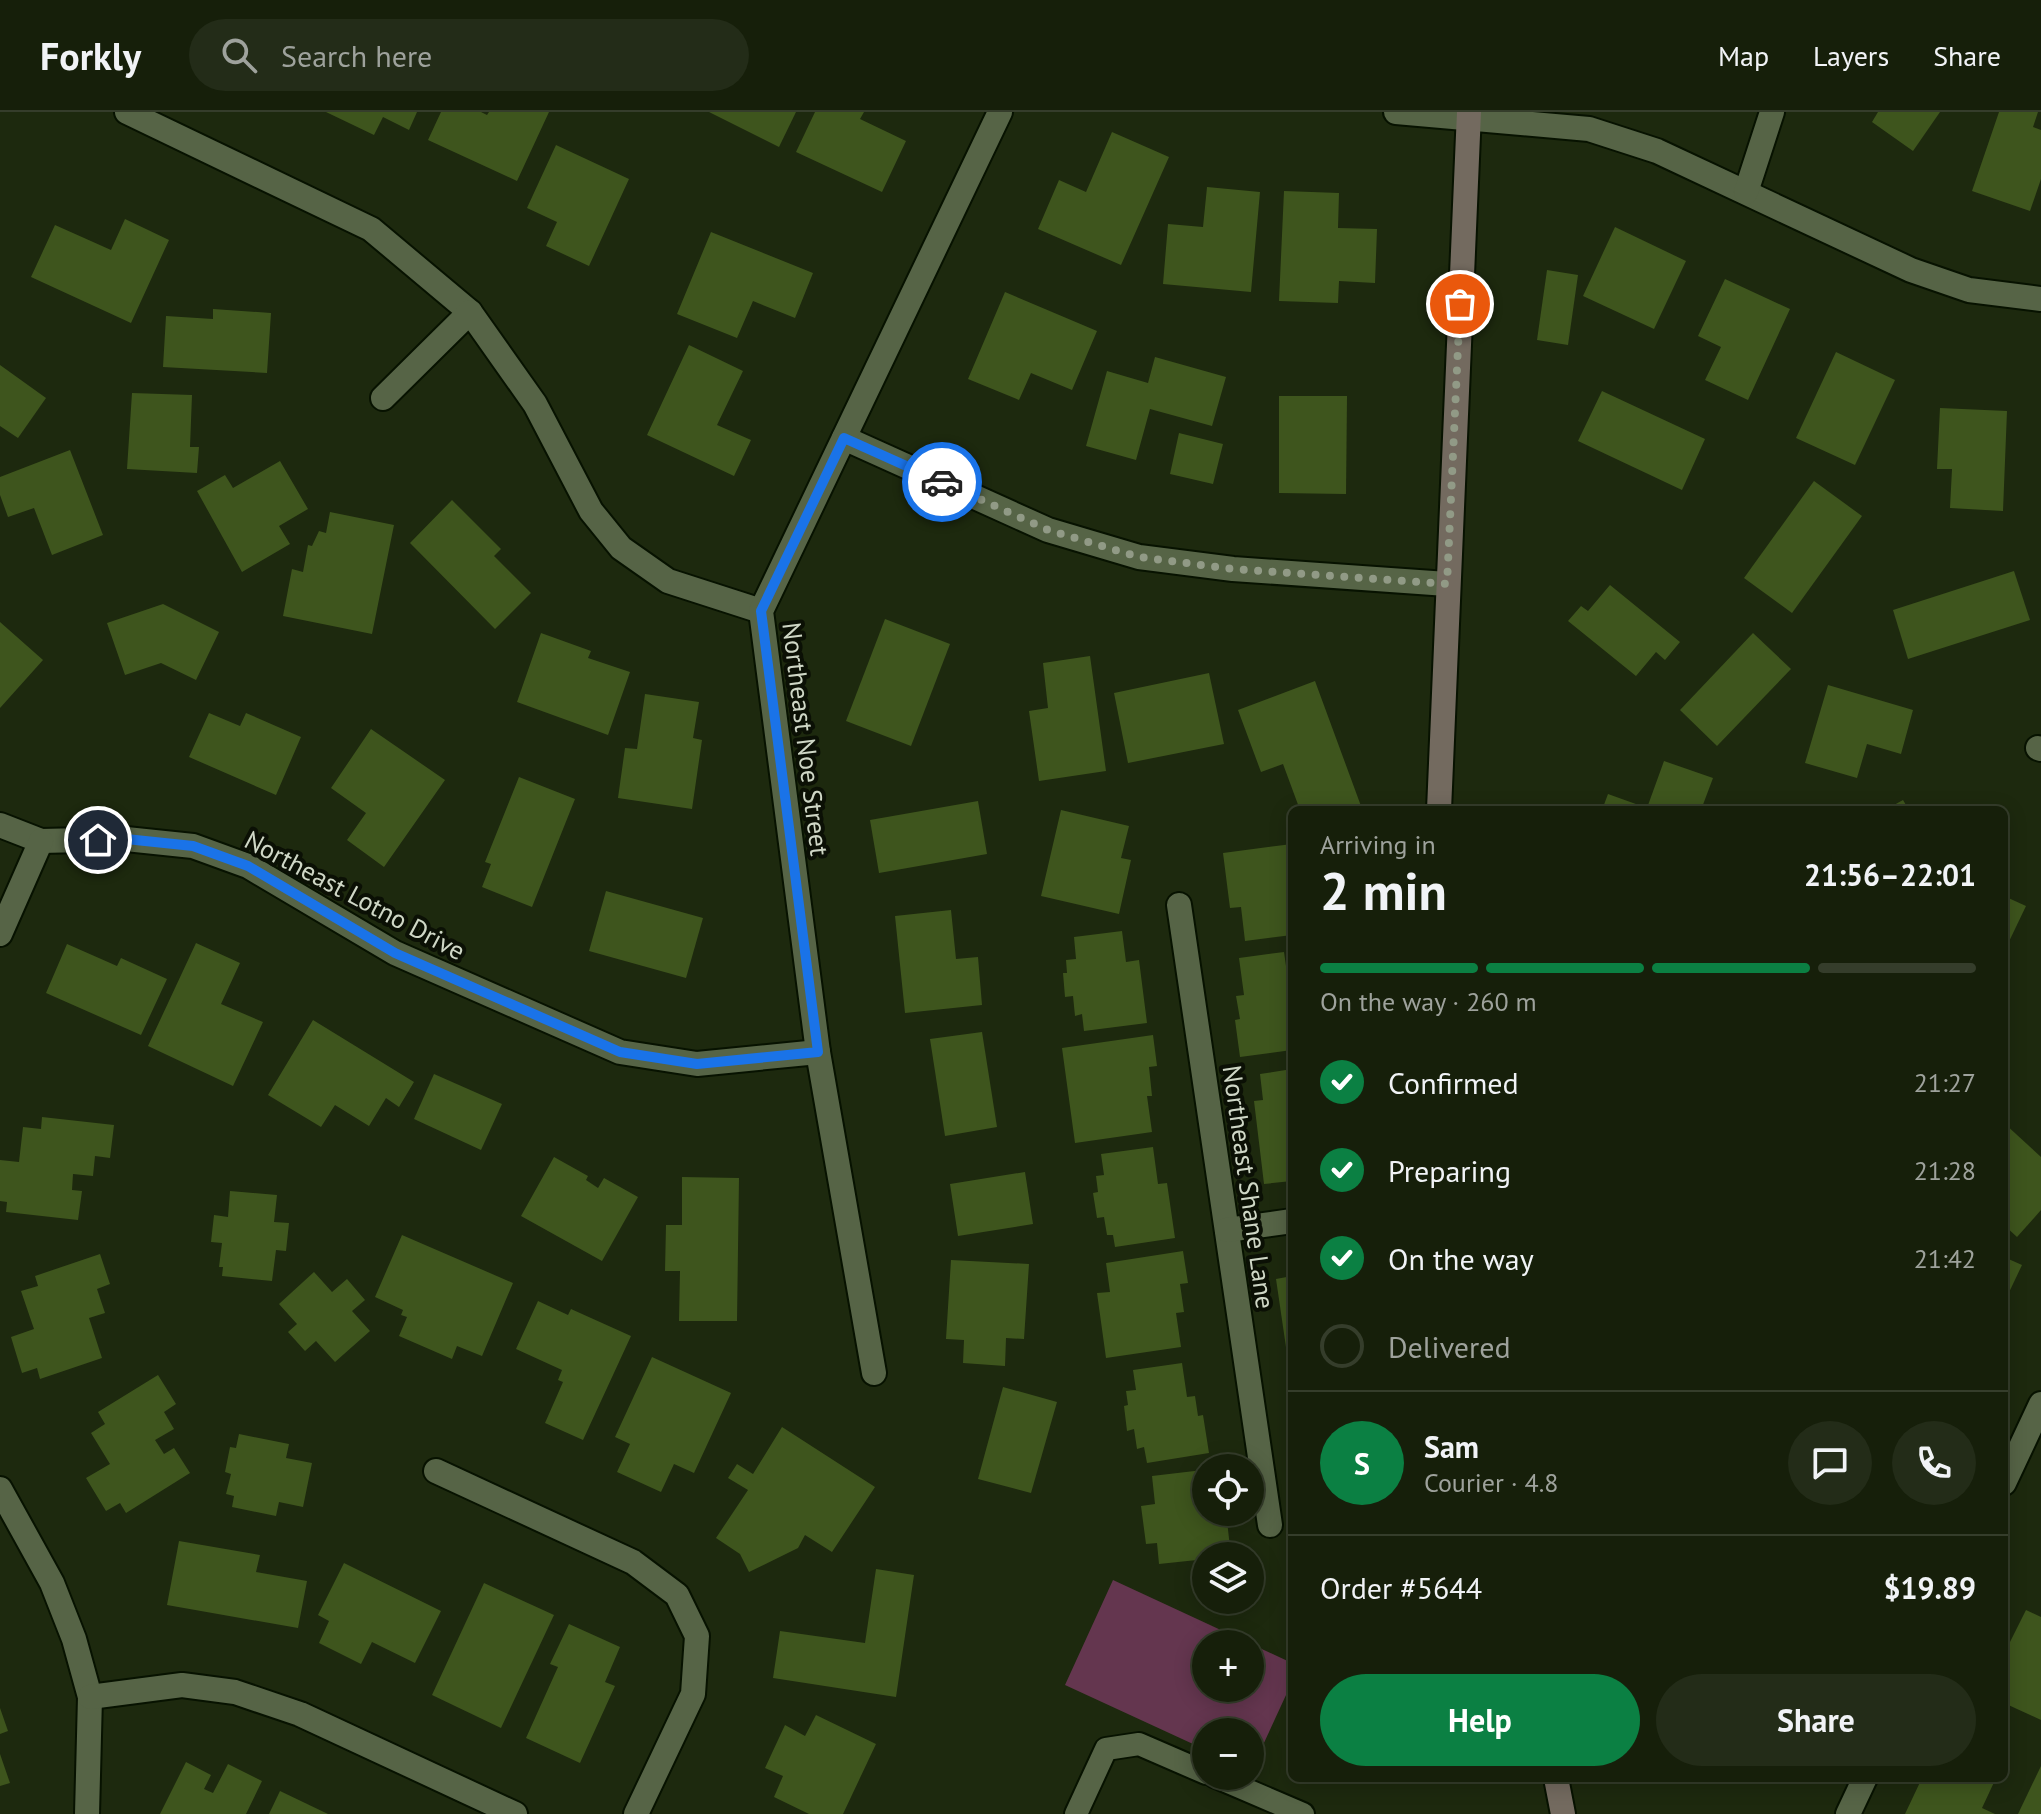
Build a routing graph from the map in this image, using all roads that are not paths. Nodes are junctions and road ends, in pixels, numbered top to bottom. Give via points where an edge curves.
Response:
1 (127, 112) edge
2 (1000, 112) edge
3 (1396, 112) edge
4 (1772, 112) edge
5 (1469, 115) edge
6 (1746, 192) junction
7 (2041, 299) edge
8 (470, 312) junction
9 (383, 398) dead end
10 (844, 438) junction
11 (1447, 584) junction
12 (761, 611) junction
13 (1439, 806) edge
14 (0, 825) edge
15 (41, 841) junction
16 (1179, 905) dead end
17 (0, 934) edge
18 (818, 1052) junction
19 (1288, 1222) edge
20 (1227, 1230) junction
21 (874, 1373) dead end
22 (2041, 1404) edge
23 (436, 1471) dead end
24 (2008, 1474) edge
25 (0, 1489) edge
26 (1270, 1525) dead end
27 (90, 1697) junction
28 (1192, 1767) edge
29 (1557, 1782) edge
30 (1863, 1782) edge
31 (1247, 1790) edge
32 (87, 1814) edge
33 (515, 1814) edge
34 (636, 1814) edge
35 (1076, 1814) edge
36 (1303, 1814) edge
37 (1563, 1814) edge
38 (1848, 1814) edge

1 - 8 street via 371,229
2 - 10 street, Northeast Noe Street
3 - 5 street
4 - 6 street
5 - 6 street via 1589,129 1657,151
5 - 11 main road
6 - 7 street via 1911,270 1969,290
8 - 9 street
8 - 12 street via 535,404 591,511 621,548 668,581
10 - 11 street via 1048,530 1139,557
10 - 12 street, Northeast Noe Street
11 - 13 main road
12 - 18 street, Northeast Noe Street
14 - 15 street, Northeast Lotno Drive
15 - 17 street
15 - 18 street, Northeast Lotno Drive via 126,839 193,846 248,866 395,953 620,1052 697,1064
16 - 20 street, Northeast Shane Lane
18 - 21 street, Northeast Noe Street
19 - 20 street
20 - 26 street, Northeast Shane Lane
22 - 24 street
23 - 34 street via 633,1562 677,1595 697,1636 693,1694
25 - 27 street via 52,1583
27 - 32 street
27 - 33 street via 182,1685 235,1692 300,1714
28 - 35 lane via 1139,1744 1106,1749
29 - 37 main road
30 - 38 street
31 - 36 lane

